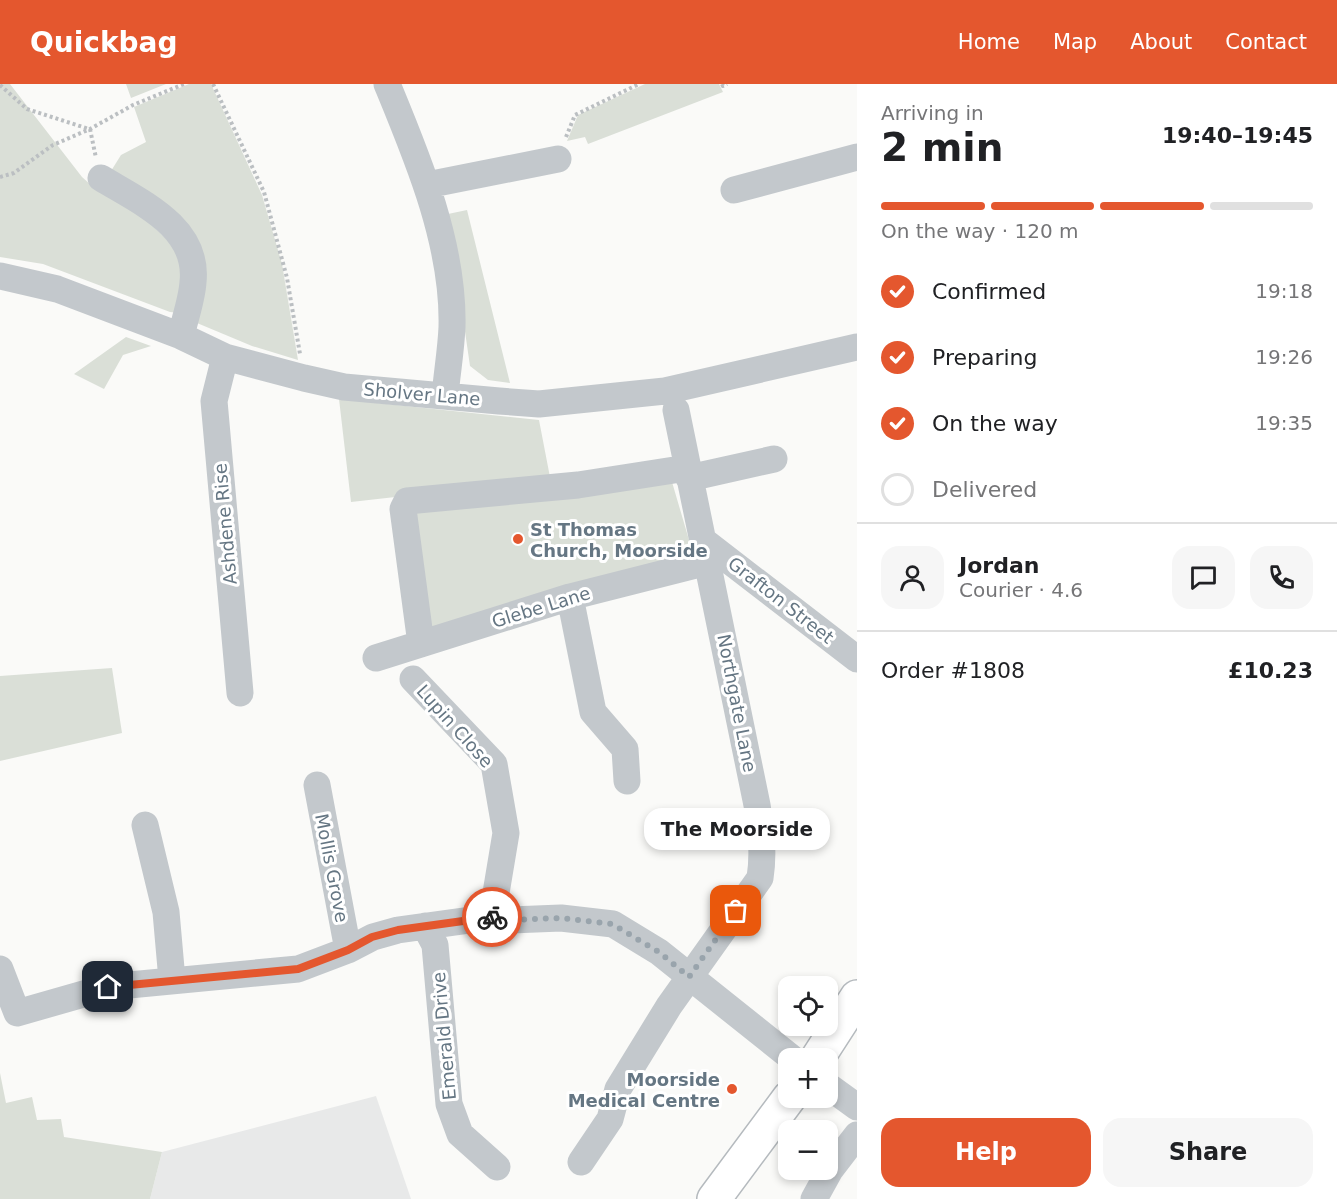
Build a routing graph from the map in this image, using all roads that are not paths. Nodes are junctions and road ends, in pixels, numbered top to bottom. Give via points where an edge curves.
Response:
1 (387, 84) edge
2 (857, 157) edge
3 (558, 159) road end
4 (101, 178) dead end
5 (427, 185) junction
6 (734, 190) dead end
7 (0, 276) edge
8 (181, 336) junction
9 (857, 347) edge
10 (225, 357) junction
11 (445, 396) junction
12 (676, 410) dead end
13 (774, 459) dead end
14 (688, 473) junction
15 (707, 552) junction
16 (570, 597) junction
17 (421, 644) junction
18 (376, 658) dead end
19 (857, 659) edge
20 (413, 679) dead end
21 (240, 693) dead end
22 (627, 781) dead end
23 (317, 785) dead end
24 (145, 825) dead end
25 (492, 916) junction
26 (425, 926) junction
27 (348, 950) junction
28 (0, 969) edge
29 (689, 977) junction
30 (172, 980) junction
31 (857, 997) edge
32 (779, 1048) edge
33 (824, 1048) edge
34 (838, 1093) edge
35 (857, 1107) edge
36 (782, 1108) edge
37 (857, 1136) edge
38 (581, 1161) dead end
39 (497, 1167) dead end
40 (714, 1199) edge
41 (814, 1199) edge

1 - 5 street
2 - 6 street
3 - 5 street
4 - 8 street via 165,217 190,247 194,280
5 - 11 street via 445,254 452,326
7 - 8 street, Sholver Lane via 57,289
8 - 10 street, Sholver Lane
9 - 11 street, Sholver Lane via 665,391 538,404
10 - 11 street, Sholver Lane via 344,387
10 - 21 street, Ashdene Rise via 214,401
12 - 14 street, Northgate Lane
13 - 14 street
14 - 15 street, Northgate Lane
14 - 17 street via 407,501 403,509
15 - 16 street, Glebe Lane
15 - 19 street, Grafton Street
15 - 29 street, Northgate Lane via 763,843 760,878
16 - 17 street, Glebe Lane
16 - 22 street via 592,712 625,749
17 - 18 street, Glebe Lane
20 - 25 street, Lupin Close via 494,764 506,833
23 - 27 street, Mollis Grove
24 - 30 street via 166,912
25 - 26 street
25 - 29 street via 612,924 659,952
26 - 27 street via 372,937
26 - 39 street, Emerald Drive via 435,945 449,1104 460,1134
27 - 30 street via 298,969
28 - 30 street via 17,1013 108,987
29 - 32 street
29 - 38 street, Northgate Lane via 618,1089 609,1119
31 - 33 main road
34 - 35 street
36 - 40 main road
37 - 41 street via 830,1170

